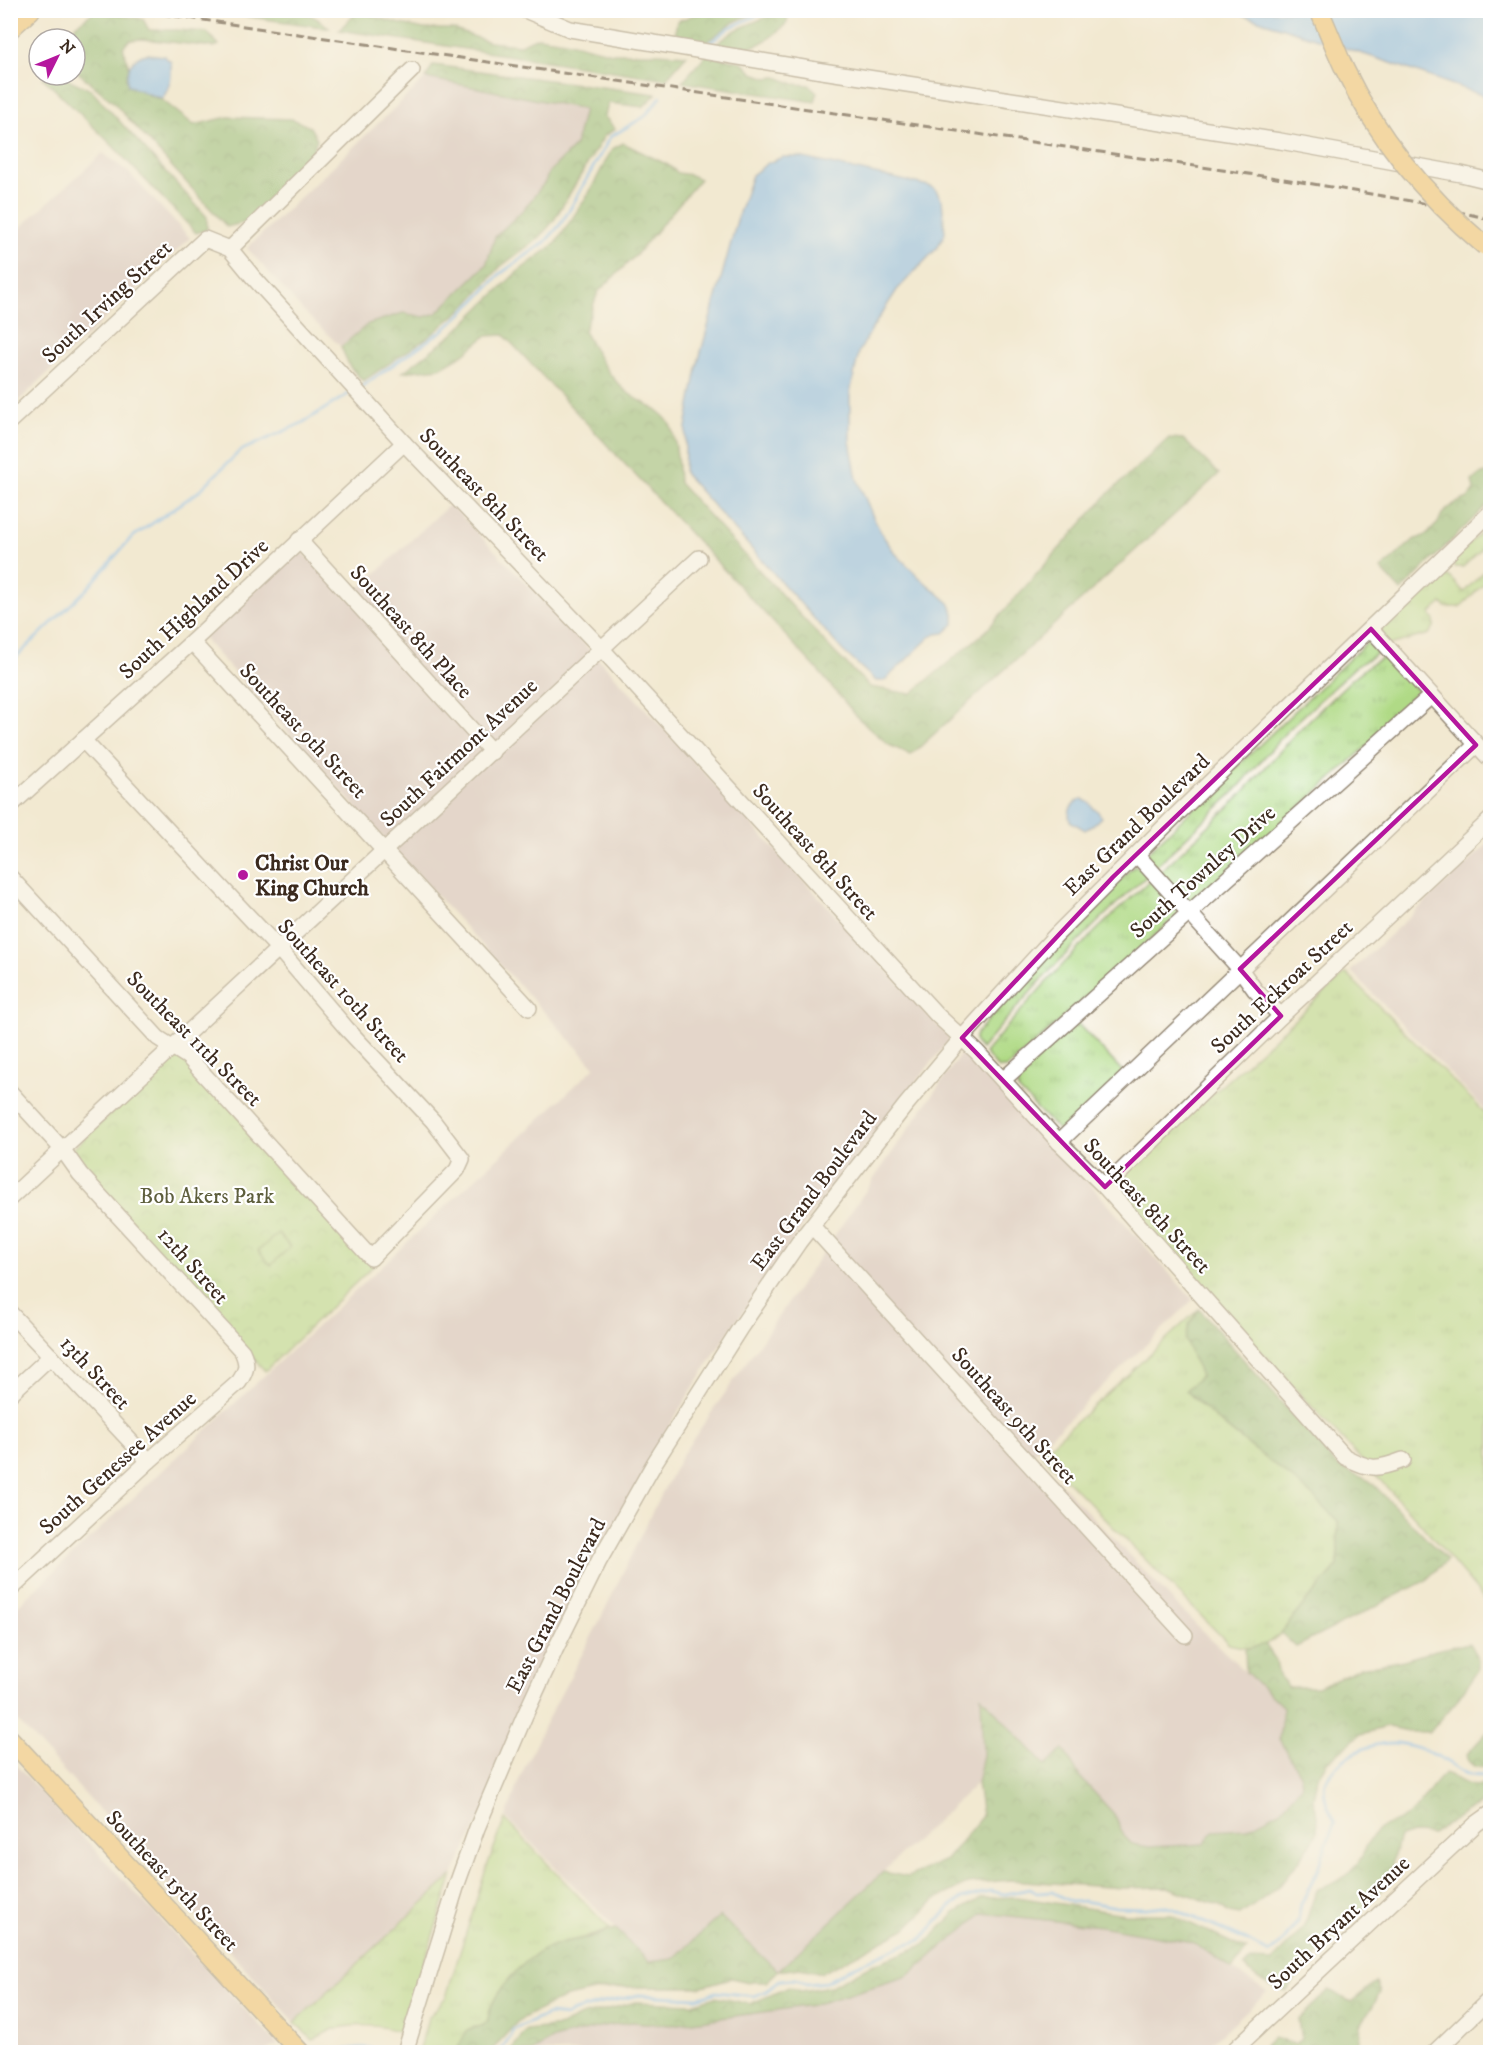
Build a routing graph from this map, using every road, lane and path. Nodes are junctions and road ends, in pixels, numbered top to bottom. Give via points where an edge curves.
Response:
1 (31, 10) edge
2 (525, 10) edge
3 (1319, 10) edge
4 (10, 29) edge
5 (412, 70) dead end
6 (1491, 181) edge
7 (205, 239) joint
8 (1488, 248) edge
9 (230, 249) junction
10 (10, 421) edge
11 (404, 443) junction
12 (1491, 513) edge
13 (299, 540) junction
14 (699, 558) dead end
15 (1371, 630) junction
16 (192, 642) junction
17 (601, 648) junction
18 (1431, 696) junction
19 (83, 740) junction
20 (1476, 745) junction
21 (492, 752) junction
22 (1491, 759) edge
23 (10, 806) edge
24 (1491, 820) edge
25 (386, 851) junction
26 (1137, 855) junction
27 (10, 877) edge
28 (1189, 913) junction
29 (278, 948) junction
30 (1240, 969) junction
31 (529, 1008) dead end
32 (1281, 1016) junction
33 (962, 1038) junction
34 (173, 1047) junction
35 (1004, 1079) junction
36 (10, 1092) edge
37 (1059, 1143) junction
38 (63, 1150) junction
39 (1104, 1186) junction
40 (10, 1198) edge
41 (812, 1226) junction
42 (371, 1258) joint
43 (10, 1313) edge
44 (51, 1356) junction
45 (248, 1362) joint
46 (10, 1394) edge
47 (1403, 1460) dead end
48 (149, 1461) junction
49 (10, 1590) edge
50 (1185, 1635) dead end
51 (10, 1740) edge
52 (1491, 1814) edge
53 (1491, 1999) edge
54 (300, 2052) edge
55 (405, 2052) edge
56 (1232, 2052) edge
57 (1435, 2052) edge

1 - 4 main road
2 - 6 street via 570,29 1280,141
3 - 8 main road, bridge via 1346,72 1387,142 1449,215
5 - 9 street
7 - 9 street, Southeast 8th Street
7 - 10 street, South Irving Street
9 - 11 street, Southeast 8th Street
11 - 13 street, South Highland Drive
11 - 17 street, Southeast 8th Street
12 - 15 street, East Grand Boulevard
13 - 16 street, South Highland Drive
13 - 21 street, Southeast 8th Place
14 - 17 street, South Fairmont Avenue
15 - 18 street
15 - 26 street, East Grand Boulevard
16 - 19 street, South Highland Drive
16 - 25 street, Southeast 9th Street
17 - 21 street, South Fairmont Avenue
17 - 33 street, Southeast 8th Street
18 - 20 street
18 - 28 street, South Townley Drive
19 - 23 street, South Highland Drive
19 - 29 street, Southeast 10th Street
20 - 22 street
20 - 30 street
21 - 25 street, South Fairmont Avenue
24 - 32 street, South Eckroat Street
25 - 29 street, South Fairmont Avenue
25 - 31 street, Southeast 9th Street
26 - 28 street
26 - 33 street, East Grand Boulevard via 1056,935
27 - 34 street, Southeast 11th Street via 158,1038
28 - 30 street
28 - 35 street, South Townley Drive
29 - 34 street, South Fairmont Avenue
29 - 42 street, Southeast 10th Street via 433,1121 462,1159 457,1170
30 - 32 street
30 - 37 street
32 - 39 street, South Eckroat Street
33 - 35 street, Southeast 8th Street
33 - 41 street, East Grand Boulevard
34 - 38 street, South Fairmont Avenue
34 - 42 street, Southeast 11th Street via 188,1057
35 - 37 street, Southeast 8th Street
36 - 38 street, 12th Street
37 - 39 street, Southeast 8th Street
38 - 40 street, South Fairmont Avenue
38 - 45 street, 12th Street
39 - 47 street, Southeast 8th Street via 1345,1457 1364,1467 1384,1467
41 - 50 street, Southeast 9th Street
41 - 55 street, East Grand Boulevard via 740,1328 655,1462 555,1650 477,1828
43 - 44 street, 13th Street
44 - 46 street
44 - 48 street, 13th Street
45 - 48 street, South Genessee Avenue via 239,1382
48 - 49 street, South Genessee Avenue
51 - 54 main road, Southeast 15th Street
52 - 56 street, South Bryant Avenue
53 - 57 street

